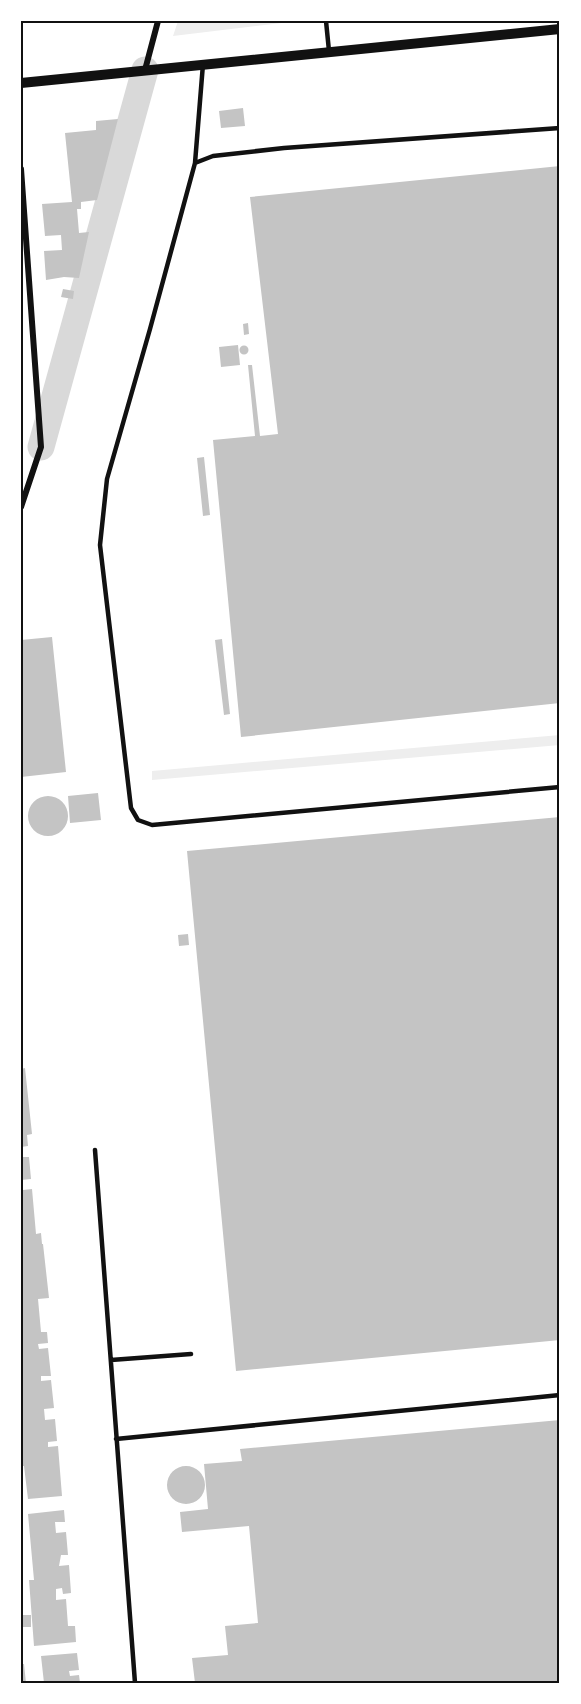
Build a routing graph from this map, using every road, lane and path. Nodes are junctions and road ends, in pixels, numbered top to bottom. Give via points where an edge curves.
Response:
1 (158, 21) edge
2 (326, 21) edge
3 (560, 29) edge
4 (328, 52) junction
5 (203, 64) junction
6 (145, 70) junction
7 (21, 83) edge
8 (560, 128) edge
9 (195, 163) junction
10 (21, 169) edge
11 (21, 507) edge
12 (560, 788) edge
13 (95, 1150) dead end
14 (191, 1354) dead end
15 (111, 1360) junction
16 (560, 1395) edge
17 (116, 1439) junction
18 (135, 1683) edge

1 - 6 street
2 - 4 lane
3 - 4 street
4 - 5 street
5 - 6 street
5 - 9 lane
6 - 7 street
8 - 9 lane via 284,148 213,156
9 - 12 lane via 106,479 100,545 131,808 138,820 152,825
10 - 11 street via 41,447
13 - 15 lane
14 - 15 lane
15 - 17 lane
16 - 17 lane
17 - 18 lane

